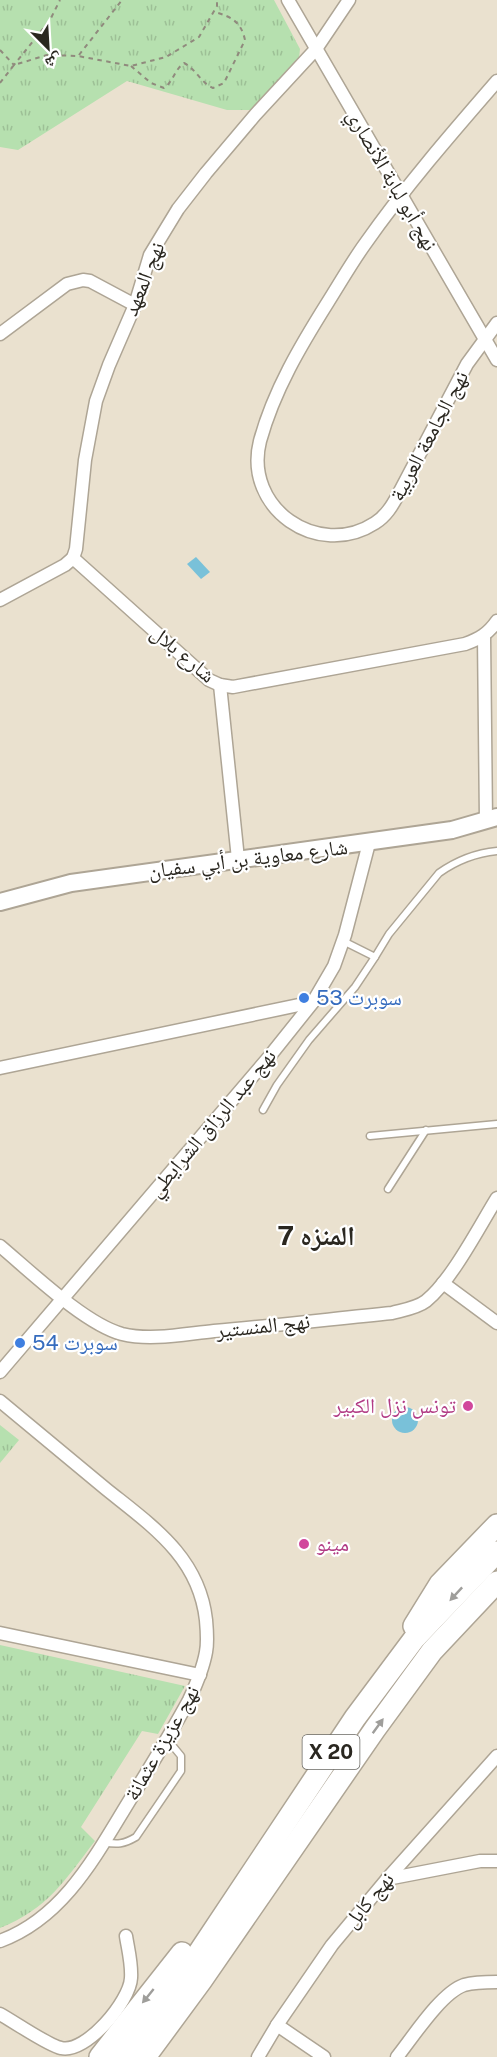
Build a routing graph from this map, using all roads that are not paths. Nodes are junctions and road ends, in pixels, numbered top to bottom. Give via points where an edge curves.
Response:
1 (288, 0) edge
2 (349, 0) edge
3 (316, 49) junction
4 (497, 81) edge
5 (400, 196) junction
6 (135, 305) junction
7 (497, 323) edge
8 (0, 334) edge
9 (484, 338) junction
10 (497, 360) edge
11 (73, 558) junction
12 (0, 600) edge
13 (497, 621) edge
14 (484, 636) junction
15 (220, 686) junction
16 (492, 819) edge
17 (369, 843) junction
18 (497, 851) edge
19 (238, 859) junction
20 (0, 902) edge
21 (343, 941) junction
22 (375, 957) junction
23 (313, 1002) junction
24 (0, 1068) edge
25 (263, 1110) dead end
26 (497, 1124) edge
27 (426, 1130) junction
28 (370, 1136) dead end
29 (388, 1189) dead end
30 (497, 1198) edge
31 (0, 1246) edge
32 (443, 1283) junction
33 (63, 1299) junction
34 (497, 1323) edge
35 (0, 1372) edge
36 (0, 1401) edge
37 (497, 1525) edge
38 (497, 1552) edge
39 (497, 1582) edge
40 (0, 1633) edge
41 (200, 1675) junction
42 (355, 1718) junction
43 (167, 1739) junction
44 (334, 1748) junction
45 (497, 1756) edge
46 (352, 1764) junction
47 (104, 1842) junction
48 (497, 1861) edge
49 (387, 1879) junction
50 (126, 1936) dead end
51 (0, 1941) edge
52 (194, 1975) junction
53 (497, 1982) edge
54 (0, 2014) edge
55 (277, 2025) junction
56 (70, 2053) edge
57 (100, 2057) edge
58 (123, 2057) edge
59 (145, 2057) edge
60 (163, 2057) edge
61 (258, 2057) edge
62 (324, 2057) edge
63 (397, 2057) edge

1 - 3 street, نهج أبو لبابة الأنصاري
2 - 3 street, نهج المعهد
3 - 5 street, نهج أبو لبابة الأنصاري
3 - 6 street, نهج المعهد via 255,115 178,209 150,255
4 - 5 street, نهج الجامعة العربية
5 - 9 street, نهج أبو لبابة الأنصاري
5 - 9 street, نهج الجامعة العربية via 364,245 295,357 274,400 260,443 259,475 268,500 283,518 331,536 358,532 376,523 398,495
6 - 8 street via 90,281 76,281
6 - 11 street, نهج المعهد via 96,401
7 - 9 street, نهج الجامعة العربية
9 - 10 street, نهج أبو لبابة الأنصاري
11 - 12 street
11 - 15 street, شارع بلال
13 - 14 street, شارع بلال
14 - 15 street, شارع بلال via 465,644 346,668
14 - 16 street
15 - 19 street
16 - 17 main road, شارع معاوية بن أبي سفيان via 452,830
17 - 19 main road, شارع معاوية بن أبي سفيان
17 - 21 street, نهج عبد الرزاق الشرايطي
18 - 22 lane via 474,855 439,873
19 - 20 main road, شارع معاوية بن أبي سفيان via 71,883
21 - 22 lane
21 - 23 street, نهج عبد الرزاق الشرايطي
22 - 25 lane via 355,987 309,1040
23 - 24 street
23 - 33 street, نهج عبد الرزاق الشرايطي
26 - 27 lane
27 - 28 lane
27 - 29 lane
30 - 32 street, نهج المنستير
31 - 33 street, نهج المنستير
32 - 33 street, نهج المنستير via 425,1302 392,1313 142,1337 101,1325
32 - 34 street
33 - 35 street, نهج عبد الرزاق الشرايطي
36 - 41 street, نهج عزيزة عثمانة via 157,1530 181,1556 204,1601 206,1652
37 - 42 highway via 440,1584
38 -> 42 highway, X 20 via 414,1639
46 -> 39 highway, X 20 via 432,1651
40 - 41 street
41 - 43 street, نهج عزيزة عثمانة
42 - 44 highway, X 20
43 - 47 street, نهج عزيزة عثمانة
43 - 47 lane via 181,1756 180,1771 136,1838 117,1845
44 - 52 highway, X 20
44 -> 57 highway via 255,1844 176,1961
45 - 49 street, نهج كابل
46 - 52 highway, X 20
46 - 60 highway via 296,1866
47 - 51 street, نهج عزيزة عثمانة via 63,1900 35,1923
48 - 49 street
49 - 55 street, نهج كابل via 332,1945
50 - 56 street via 131,1978 127,1995
52 - 58 highway, X 20
52 - 59 highway, X 20
53 - 63 street via 463,1986 446,1996
54 - 56 street
55 - 61 street, نهج كابل
55 - 62 street

